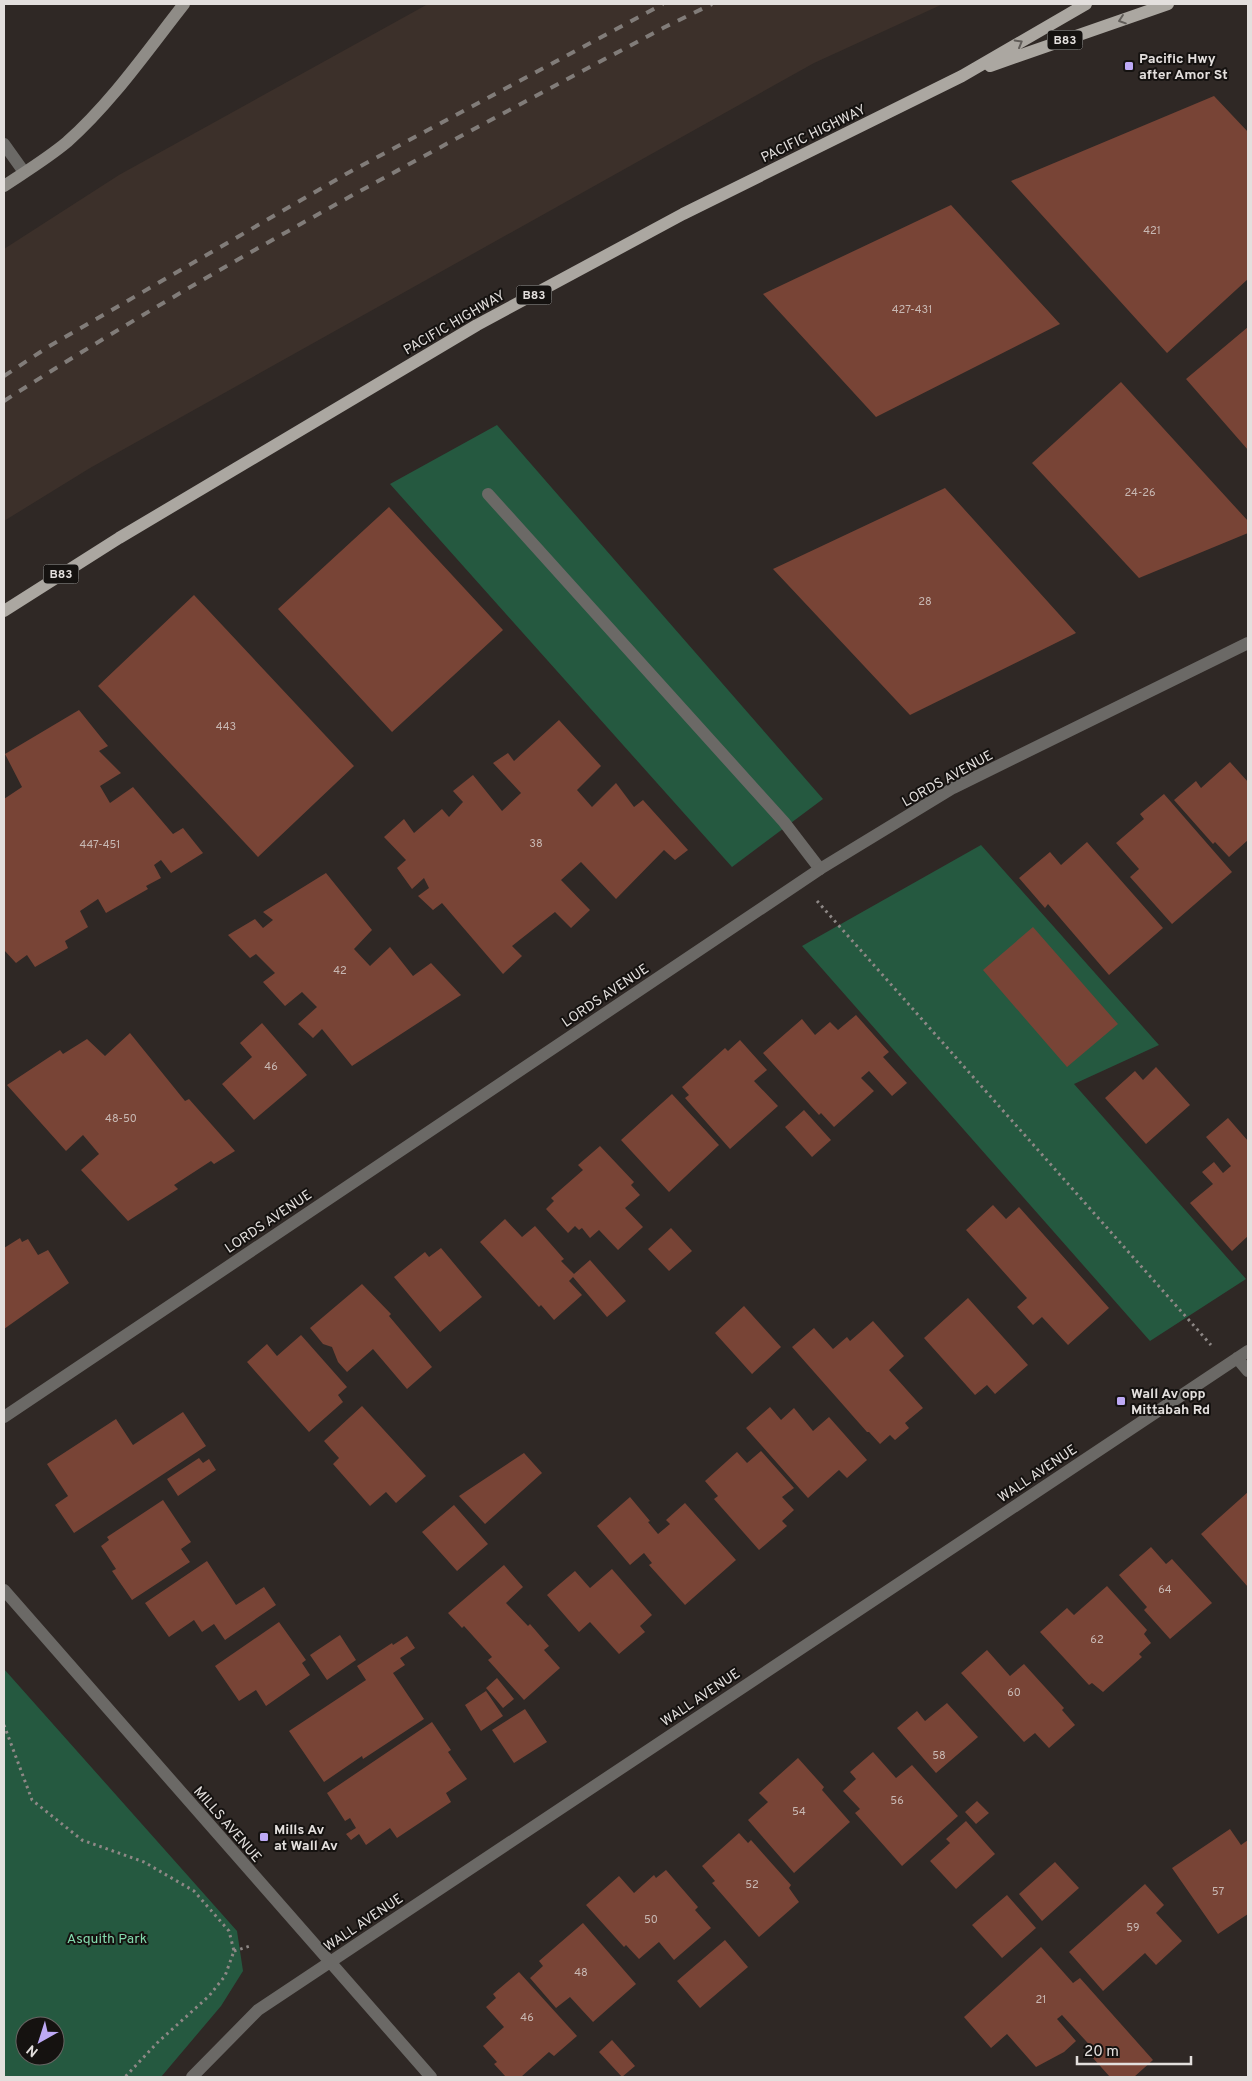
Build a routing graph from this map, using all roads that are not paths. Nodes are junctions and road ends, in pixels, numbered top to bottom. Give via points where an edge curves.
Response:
1 (184, 4) edge
2 (1086, 4) edge
3 (1168, 4) edge
4 (962, 76) junction
5 (4, 144) edge
6 (24, 172) junction
7 (4, 186) edge
8 (488, 494) dead end
9 (4, 611) edge
10 (1248, 643) edge
11 (820, 869) junction
12 (1238, 1358) edge
13 (1248, 1371) edge
14 (4, 1417) edge
15 (4, 1590) edge
16 (329, 1962) junction
17 (192, 2077) edge
18 (431, 2077) edge

1 - 6 main road via 90,119 66,142
4 -> 2 main road, PACIFIC HIGHWAY / B83
3 -> 4 main road, PACIFIC HIGHWAY / B83
4 - 9 main road, PACIFIC HIGHWAY / B83 via 683,214 477,325 127,533
5 - 6 street
6 - 7 main road
8 - 11 street via 784,822
10 - 11 street, LORDS AVENUE via 953,788
11 - 14 street, LORDS AVENUE
12 - 13 street
12 - 16 street, WALL AVENUE
15 - 16 street, MILLS AVENUE
16 - 17 street, WALL AVENUE via 258,2010
16 - 18 street, MILLS AVENUE

